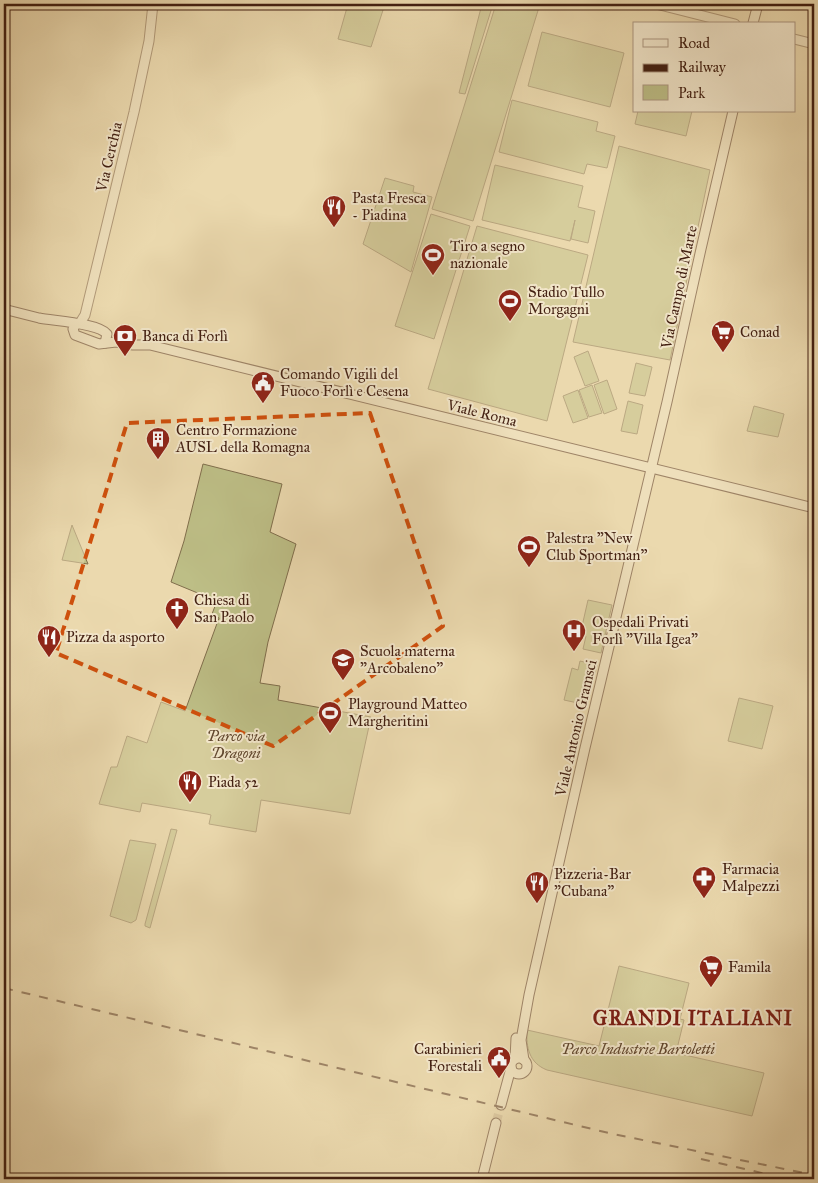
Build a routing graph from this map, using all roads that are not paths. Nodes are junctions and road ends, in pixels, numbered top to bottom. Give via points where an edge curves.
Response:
1 (153, 4) edge
2 (656, 4) edge
3 (758, 4) edge
4 (727, 22) edge
5 (754, 22) edge
6 (796, 40) edge
7 (814, 44) edge
8 (733, 112) edge
9 (4, 309) edge
10 (80, 324) junction
11 (106, 339) junction
12 (651, 468) junction
13 (814, 508) edge
14 (520, 1059) junction
15 (514, 1071) junction
16 (501, 1105) tunnel mouth
17 (482, 1179) edge
18 (487, 1179) edge

1 - 10 main road, Via Cerchia via 134,112
2 - 4 main road
3 - 5 main road
6 - 7 main road
8 - 12 main road, Via Campo di Marte
9 - 10 main road
10 - 11 main road via 100,329
10 - 11 main road via 77,336 99,344
11 - 12 main road, Viale Roma via 150,345
12 - 13 main road, Viale Roma
12 - 14 main road, Viale Antonio Gramsci via 529,995 521,1016 516,1039
14 - 15 main road via 512,1063
14 - 15 main road via 527,1066 526,1071 521,1074
15 - 16 main road
17 - 18 main road via 496,1123

